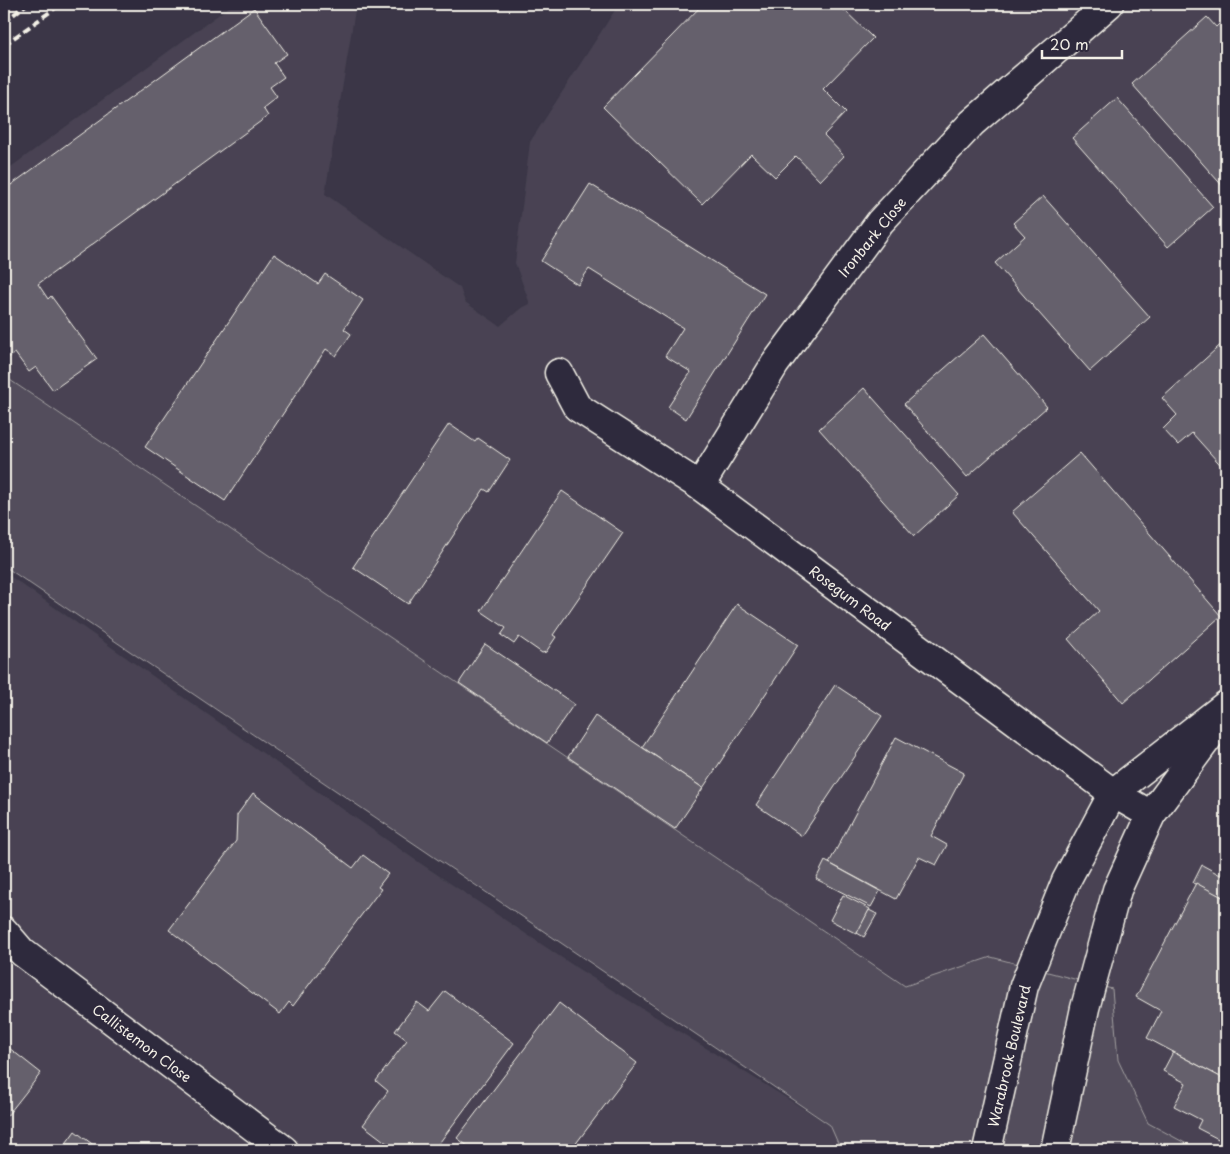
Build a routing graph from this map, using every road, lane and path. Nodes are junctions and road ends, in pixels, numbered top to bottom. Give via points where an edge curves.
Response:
1 (1109, 4) edge
2 (559, 373) dead end
3 (700, 486) junction
4 (1226, 705) edge
5 (1226, 713) edge
6 (1113, 793) junction
7 (1151, 815) junction
8 (4, 931) edge
9 (284, 1150) edge
10 (988, 1150) edge
11 (1055, 1150) edge

1 - 3 street, Ironbark Close via 972,123 880,222 775,364
2 - 3 street, Rosegum Road via 578,407
3 - 6 street, Rosegum Road
4 - 6 street, Warabrook Boulevard
5 - 7 street
6 - 7 street, Rosegum Road
6 - 10 street, Warabrook Boulevard via 1066,881 1024,986
7 - 11 street via 1117,890 1085,1008
8 - 9 street, Callistemon Close via 22,952

